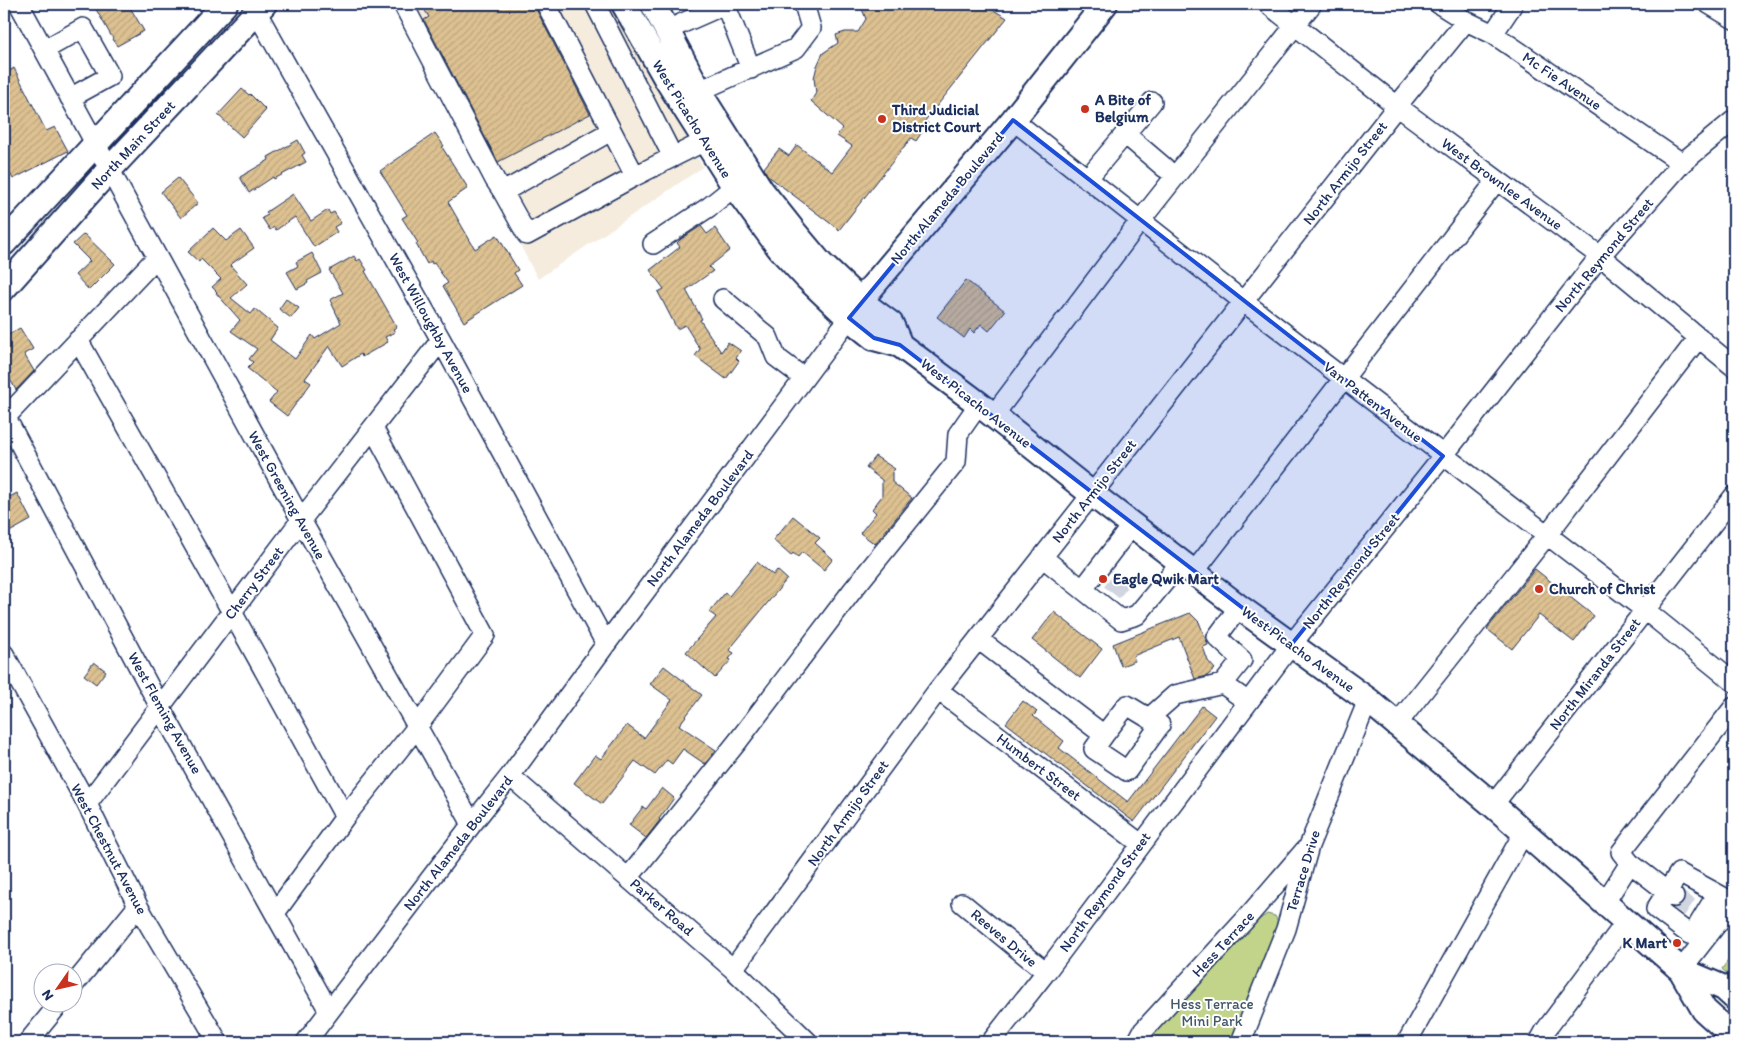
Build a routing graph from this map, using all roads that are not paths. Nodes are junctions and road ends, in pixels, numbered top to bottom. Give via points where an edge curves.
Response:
1 (19, 4) edge
2 (225, 4) edge
3 (403, 4) edge
4 (546, 4) edge
5 (595, 4) edge
6 (624, 4) edge
7 (653, 4) edge
8 (725, 4) edge
9 (804, 4) edge
10 (1268, 4) edge
11 (1312, 4) edge
12 (1439, 4) edge
13 (1513, 4) edge
14 (1709, 4) edge
15 (1102, 5) edge
16 (257, 7) edge
17 (1734, 19) edge
18 (1466, 21) junction
19 (1296, 26) junction
20 (667, 30) junction
21 (1493, 34) junction
22 (44, 50) junction
23 (751, 69) junction
24 (699, 91) junction
25 (70, 98) junction
26 (1152, 102) dead end
27 (1397, 106) junction
28 (1013, 120) junction
29 (1734, 120) edge
30 (611, 131) junction
31 (1124, 134) junction
32 (705, 141) junction
33 (673, 157) junction
34 (103, 159) junction
35 (1682, 163) junction
36 (1165, 168) dead end
37 (635, 176) junction
38 (1087, 179) junction
39 (1498, 180) junction
40 (734, 187) junction
41 (503, 192) junction
42 (1140, 221) junction
43 (4, 243) edge
44 (653, 244) dead end
45 (1600, 256) junction
46 (157, 258) junction
47 (4, 288) edge
48 (723, 299) dead end
49 (1244, 302) junction
50 (855, 309) junction
51 (1699, 337) junction
52 (78, 340) junction
53 (441, 340) junction
54 (1734, 367) edge
55 (804, 378) junction
56 (1344, 379) junction
57 (986, 410) junction
58 (4, 416) edge
59 (373, 428) junction
60 (1443, 456) junction
61 (1092, 494) junction
62 (1734, 496) edge
63 (301, 520) junction
64 (1132, 525) junction
65 (1548, 535) junction
66 (1042, 557) junction
67 (1187, 567) junction
68 (1083, 590) junction
69 (1239, 607) junction
70 (1645, 610) junction
71 (232, 612) junction
72 (978, 639) junction
73 (606, 644) junction
74 (1290, 645) junction
75 (4, 654) edge
76 (1734, 682) edge
77 (1223, 684) junction
78 (938, 690) junction
79 (1368, 700) junction
80 (1248, 702) junction
81 (160, 707) junction
82 (1734, 707) edge
83 (1149, 718) junction
84 (1397, 724) junction
85 (417, 727) junction
86 (1104, 735) junction
87 (510, 776) junction
88 (87, 804) junction
89 (1493, 805) junction
90 (344, 817) junction
91 (472, 824) junction
92 (1524, 832) junction
93 (1141, 844) junction
94 (1309, 846) junction
95 (1630, 863) junction
96 (628, 878) junction
97 (1670, 895) junction
98 (1728, 900) edge
99 (1605, 902) junction
100 (962, 903) dead end
101 (138, 906) junction
102 (275, 913) junction
103 (1706, 918) junction
104 (1669, 919) junction
105 (1626, 922) junction
106 (1652, 945) junction
107 (733, 969) junction
108 (1681, 970) junction
109 (1046, 972) junction
110 (82, 975) edge
111 (1734, 997) edge
112 (329, 1011) junction
113 (51, 1014) edge
114 (1734, 1037) edge
115 (1547, 1038) edge
116 (28, 1042) edge
117 (218, 1042) edge
118 (306, 1042) edge
119 (808, 1042) edge
120 (991, 1042) edge
121 (1136, 1042) edge
122 (1241, 1042) edge
123 (1407, 1042) edge

1 - 22 street, West Greening Avenue
2 - 34 main road, North Main Street
3 - 41 street
4 - 30 street
5 - 33 street
6 - 32 main road, West Picacho Avenue
7 - 20 main road, West Picacho Avenue
8 - 20 street
8 - 23 street
9 - 23 street via 811,28 796,48
10 - 19 street, West Brownlee Avenue
11 - 19 street
12 - 18 street, Mc Fie Avenue
13 - 21 street
14 - 17 street
15 - 28 main road, North Alameda Boulevard
16 - 34 main road, North Main Street
16 - 53 street, West Willoughby Avenue
18 - 21 street, Mc Fie Avenue
18 - 27 street, North Armijo Street
19 - 27 street, West Brownlee Avenue
19 - 42 street
20 - 24 main road, West Picacho Avenue
21 - 35 street, Mc Fie Avenue
22 - 25 street, West Greening Avenue
22 - 25 street via 83,28 110,76
23 - 24 street
24 - 50 main road, West Picacho Avenue via 761,190
25 - 34 street, West Greening Avenue
26 - 31 street
27 - 39 street, West Brownlee Avenue
27 - 49 street, North Armijo Street
28 - 38 street, Van Patten Avenue
28 - 50 main road, North Alameda Boulevard
29 - 35 street, North Reymond Street
30 - 37 street
30 - 41 street
31 - 36 street
31 - 38 street
32 - 33 street
32 - 40 main road, West Picacho Avenue
33 - 37 street
34 - 43 main road, North Main Street
34 - 46 street, West Greening Avenue
34 - 47 main road, North Main Street
35 - 45 street, North Reymond Street
37 - 41 street via 527,235
38 - 42 street, Van Patten Avenue
39 - 45 street, West Brownlee Avenue
39 - 56 street
40 - 44 street
40 - 50 main road, West Picacho Avenue via 780,249 806,277
42 - 49 street, Van Patten Avenue
42 - 57 street
45 - 51 street, West Brownlee Avenue
45 - 60 street, North Reymond Street
46 - 52 street
46 - 63 street, West Greening Avenue
48 - 55 street via 768,337 776,357
49 - 56 street, Van Patten Avenue
49 - 61 street, North Armijo Street
50 - 55 street, North Alameda Boulevard
50 - 57 main road, West Picacho Avenue via 891,324 900,345
51 - 54 street, West Brownlee Avenue
51 - 65 street
52 - 58 street
52 - 71 street
53 - 59 street, Cherry Street
53 - 73 street, West Willoughby Avenue
55 - 73 street, North Alameda Boulevard
56 - 60 street, Van Patten Avenue
56 - 67 street
57 - 61 main road, West Picacho Avenue
57 - 96 street via 958,434 956,462
58 - 81 street, West Fleming Avenue
59 - 63 street, Cherry Street
59 - 85 street via 485,635
60 - 65 street, Van Patten Avenue
60 - 74 street, North Reymond Street
61 - 64 main road, West Picacho Avenue
61 - 66 street, North Armijo Street
62 - 70 street, North Miranda Street
63 - 71 street, Cherry Street
63 - 85 street, West Greening Avenue
64 - 67 main road, West Picacho Avenue
64 - 68 street via 1104,574
65 - 70 street, Van Patten Avenue
65 - 84 street
66 - 68 street
66 - 72 street, North Armijo Street
67 - 68 street via 1137,601 1137,615 1121,620
67 - 69 main road, West Picacho Avenue
69 - 74 main road, West Picacho Avenue
69 - 77 street via 1217,637 1242,660
70 - 76 street, Van Patten Avenue
70 - 89 street, North Miranda Street
71 - 81 street, Cherry Street
71 - 90 street
72 - 78 street, North Armijo Street
72 - 86 street
73 - 87 street, North Alameda Boulevard
74 - 79 main road, West Picacho Avenue
74 - 80 street, North Reymond Street
75 - 88 street, West Chestnut Avenue
77 - 80 street
77 - 83 street via 1175,695
78 - 93 street, Humbert Street
78 - 107 street, North Armijo Street
79 - 84 main road, West Picacho Avenue
79 - 94 street, Terrace Drive
80 - 93 street, North Reymond Street
81 - 88 street, Cherry Street
81 - 102 street, West Fleming Avenue
82 - 95 street via 1622,852
83 - 86 street via 1128,705
83 - 86 street via 1160,725 1127,771 1094,749
84 - 89 main road, West Picacho Avenue
85 - 90 street
85 - 91 street, West Greening Avenue
87 - 91 street, North Alameda Boulevard
87 - 96 street, Parker Road
88 - 101 street, West Chestnut Avenue
89 - 92 main road, West Picacho Avenue
90 - 102 street
91 - 112 street, North Alameda Boulevard
92 - 99 main road, West Picacho Avenue
92 - 123 street
93 - 109 street, North Reymond Street
94 - 121 street, Hess Terrace via 1143,1030
94 - 122 street, Terrace Drive via 1286,929
95 - 97 street
95 - 99 street
96 - 107 street, Parker Road
97 - 98 street via 1679,873
97 - 104 street via 1656,910
98 - 103 street
99 - 105 main road, West Picacho Avenue
100 - 109 street, Reeves Drive
101 - 110 street
101 - 117 street, West Chestnut Avenue
102 - 112 street, West Fleming Avenue
103 - 104 street via 1689,934
103 - 108 street
104 - 106 street
105 - 106 main road, West Picacho Avenue
105 - 115 street
106 - 108 main road, West Picacho Avenue
107 - 119 street, Parker Road
108 - 111 main road, West Picacho Avenue via 1724,988
108 - 114 main road, West Picacho Avenue via 1704,1010
109 - 120 street, North Reymond Street
112 - 118 street, North Alameda Boulevard
113 - 116 street

